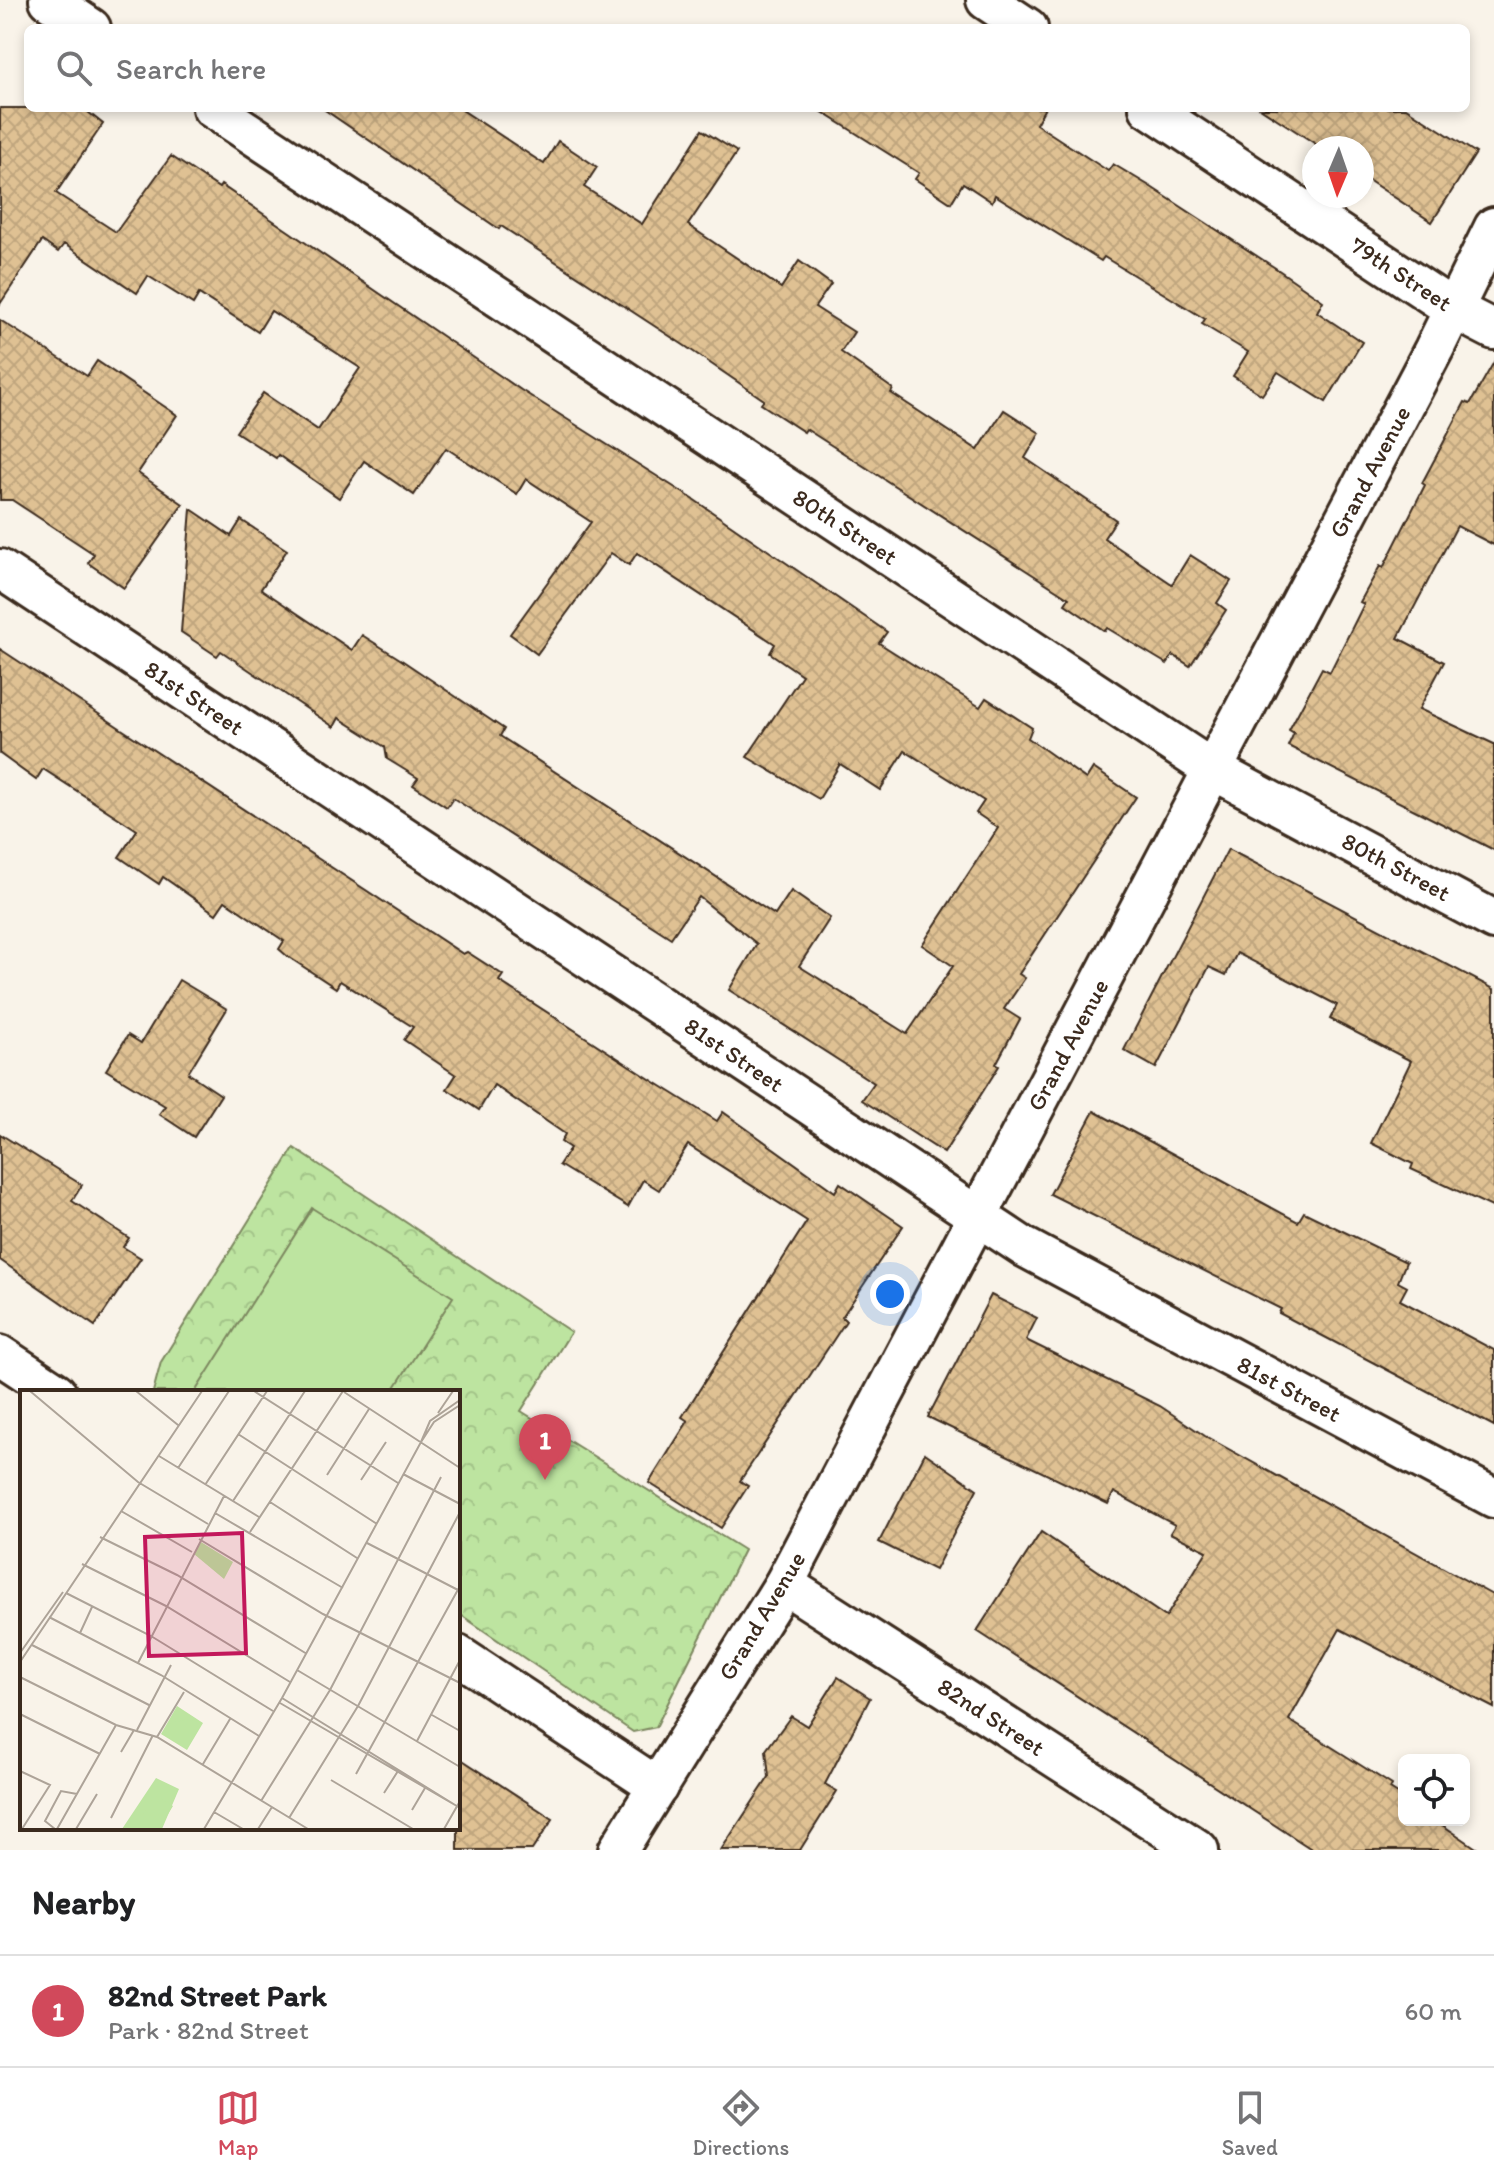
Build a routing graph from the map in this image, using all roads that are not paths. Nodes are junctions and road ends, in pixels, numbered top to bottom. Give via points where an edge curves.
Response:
1 (49, 0) edge
2 (986, 0) edge
3 (85, 24) edge
4 (1022, 24) edge
5 (218, 112) edge
6 (1155, 112) edge
7 (1494, 227) edge
8 (1453, 309) junction
9 (1494, 330) edge
10 (0, 569) edge
11 (1213, 770) junction
12 (1494, 920) edge
13 (977, 1217) junction
14 (0, 1355) edge
15 (53, 1390) edge
16 (1494, 1498) edge
17 (784, 1584) junction
18 (460, 1656) edge
19 (658, 1787) junction
20 (618, 1850) edge
21 (1199, 1850) edge

1 - 3 street
2 - 4 street
5 - 11 street, 80th Street
6 - 8 street, 79th Street
7 - 8 street, Grand Avenue
8 - 9 street, 79th Street
8 - 11 street, Grand Avenue
10 - 13 street, 81st Street
11 - 12 street, 80th Street
11 - 13 street, Grand Avenue
13 - 16 street, 81st Street
13 - 17 street, Grand Avenue
14 - 15 street
17 - 19 street, Grand Avenue
17 - 21 street, 82nd Street
18 - 19 street
19 - 20 street, Grand Avenue

